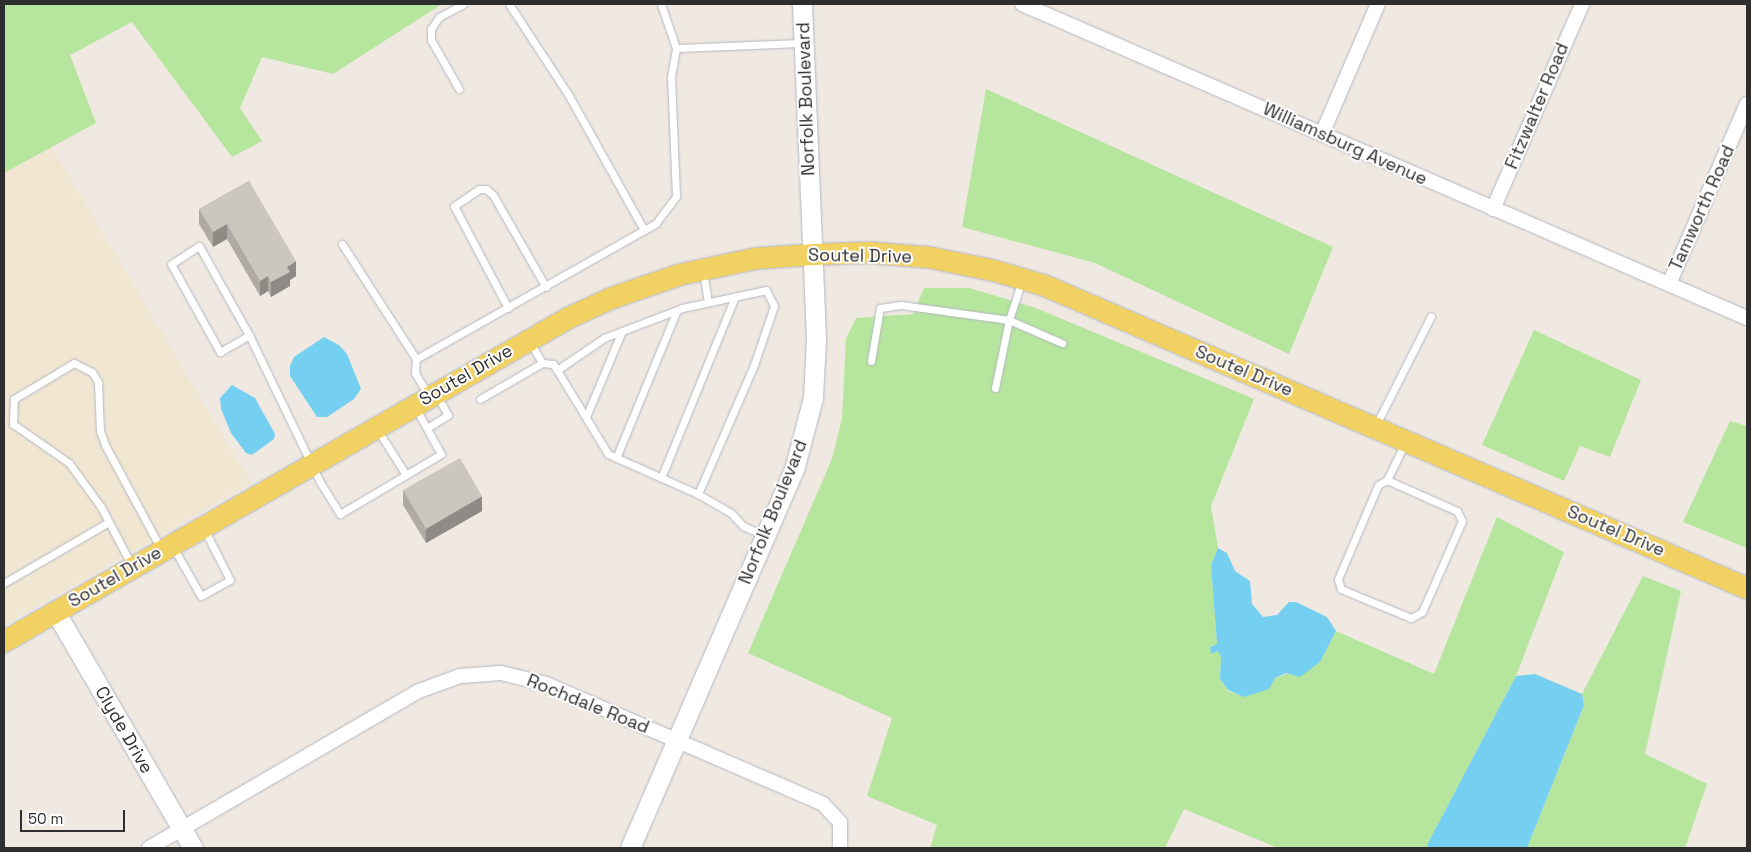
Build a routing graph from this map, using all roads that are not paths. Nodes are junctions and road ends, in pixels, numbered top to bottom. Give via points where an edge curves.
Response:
1 (463, 4) edge
2 (509, 4) edge
3 (661, 4) edge
4 (802, 4) edge
5 (1022, 4) edge
6 (1378, 4) edge
7 (1582, 4) edge
8 (804, 43) junction
9 (676, 48) junction
10 (459, 89) dead end
11 (1747, 104) edge
12 (1322, 134) junction
13 (1493, 209) junction
14 (644, 230) junction
15 (342, 244) dead end
16 (814, 254) junction
17 (702, 268) junction
18 (1022, 280) junction
19 (1669, 284) junction
20 (546, 286) junction
21 (735, 297) junction
22 (708, 302) junction
23 (508, 308) junction
24 (677, 310) junction
25 (1431, 316) dead end
26 (1747, 318) edge
27 (1009, 320) junction
28 (622, 331) junction
29 (249, 335) junction
30 (528, 339) junction
31 (1062, 343) dead end
32 (416, 359) junction
33 (871, 361) dead end
34 (542, 363) junction
35 (557, 370) junction
36 (995, 388) dead end
37 (426, 398) junction
38 (480, 399) dead end
39 (586, 417) junction
40 (375, 427) junction
41 (1374, 427) junction
42 (427, 428) junction
43 (1406, 440) junction
44 (616, 458) junction
45 (312, 464) junction
46 (406, 475) junction
47 (661, 478) junction
48 (1388, 480) junction
49 (698, 494) junction
50 (109, 522) junction
51 (203, 526) junction
52 (765, 536) junction
53 (166, 547) junction
54 (132, 566) junction
55 (4, 583) edge
56 (1747, 588) edge
57 (55, 611) junction
58 (4, 641) edge
59 (676, 741) junction
60 (182, 830) junction
61 (149, 848) edge
62 (193, 848) edge
63 (630, 848) edge
64 (840, 848) edge

1 - 10 lane via 439,17 431,29 431,40
2 - 14 lane via 568,94
3 - 9 lane
4 - 8 street, Norfolk Boulevard
5 - 12 street, Williamsburg Avenue
6 - 12 street
7 - 13 street, Fitzwalter Road
8 - 9 lane
8 - 16 street, Norfolk Boulevard
9 - 14 lane via 671,77 676,196 656,223
11 - 19 street, Tamworth Road
12 - 13 street, Williamsburg Avenue
13 - 19 street, Williamsburg Avenue
14 - 20 lane
15 - 32 lane
16 - 17 main road, Soutel Drive via 755,258
16 - 18 main road, Soutel Drive via 869,252 929,258 993,270
16 - 52 street, Norfolk Boulevard via 816,338 813,398 795,466
17 - 22 lane
17 - 30 main road, Soutel Drive via 610,298
18 - 27 lane
18 - 41 main road, Soutel Drive via 1077,299
19 - 26 street, Williamsburg Avenue
20 - 23 lane
20 - 23 lane via 492,195 486,189 479,189 454,206
21 - 22 lane
21 - 47 lane
21 - 49 lane via 766,290 774,306 754,365
22 - 24 lane
23 - 32 lane
24 - 28 lane
24 - 44 lane
25 - 41 lane
27 - 31 lane
27 - 33 lane via 901,306 880,308
27 - 36 lane
28 - 35 lane via 604,338
28 - 39 lane
29 - 29 lane via 220,352 172,264 199,246
29 - 45 lane
30 - 34 lane
30 - 37 main road, Soutel Drive
32 - 37 lane via 415,372
34 - 35 lane via 553,364
34 - 38 lane
35 - 39 lane
37 - 40 main road, Soutel Drive
37 - 42 lane
37 - 42 lane via 448,415
39 - 44 lane via 608,454
40 - 45 main road, Soutel Drive
40 - 46 lane
41 - 43 main road, Soutel Drive
42 - 46 lane via 441,454
43 - 48 lane
43 - 56 main road, Soutel Drive
44 - 47 lane
45 - 46 lane via 340,514
45 - 51 main road, Soutel Drive
47 - 49 lane
48 - 48 lane via 1378,485 1338,579 1341,589 1411,618 1422,612 1462,521 1457,511
49 - 52 lane via 731,513 743,526
50 - 53 lane via 69,462 14,424 11,413 14,399 74,363 92,372 98,382 100,431 105,445
50 - 54 lane
50 - 55 lane
51 - 53 main road, Soutel Drive
51 - 53 lane via 230,580 201,596
52 - 59 street, Norfolk Boulevard
53 - 54 main road, Soutel Drive
54 - 57 main road, Soutel Drive
57 - 58 main road, Soutel Drive
57 - 60 street, Clyde Drive
59 - 60 street, Rochdale Road via 523,676 501,673 460,676 419,691
59 - 63 street, Norfolk Boulevard
59 - 64 street, Rochdale Road via 823,804 840,822
60 - 61 street, Rochdale Road
60 - 62 street, Clyde Drive

